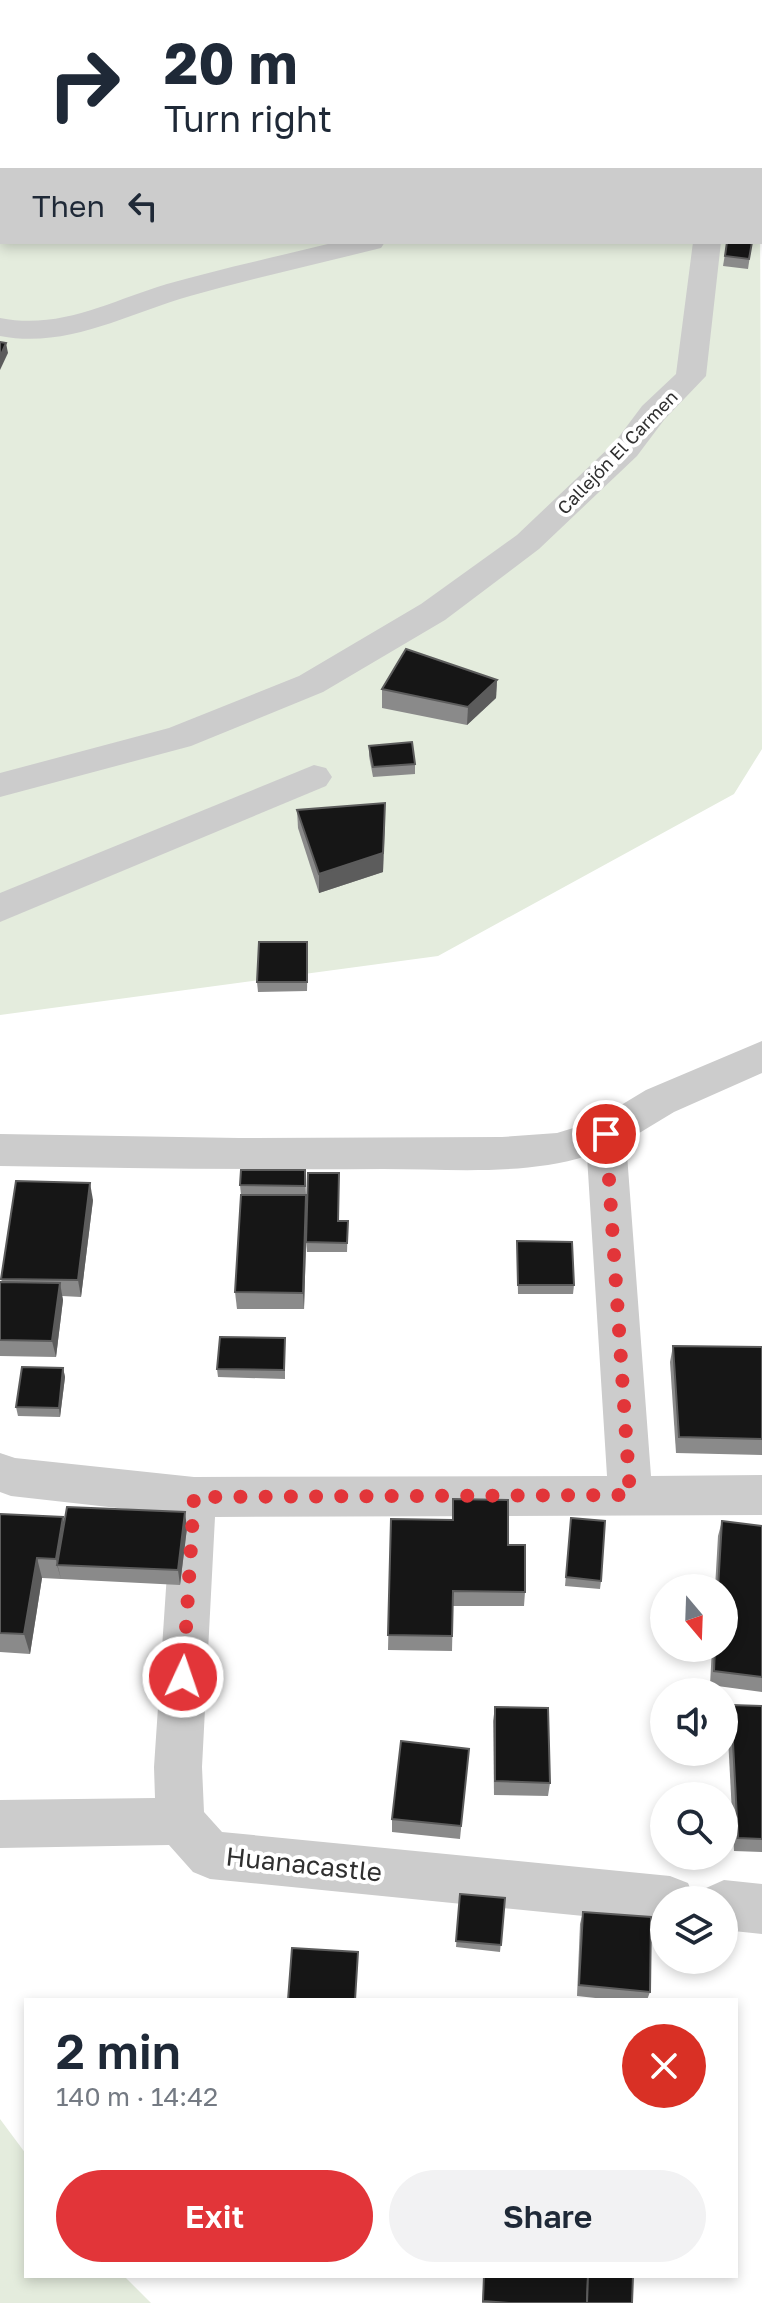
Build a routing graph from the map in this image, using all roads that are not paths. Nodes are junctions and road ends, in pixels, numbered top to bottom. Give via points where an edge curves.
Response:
1 (363, 244) edge
2 (707, 244) edge
3 (0, 327) edge
4 (314, 777) dead end
5 (0, 785) edge
6 (0, 908) edge
7 (762, 1056) edge
8 (606, 1134) junction
9 (0, 1150) edge
10 (0, 1472) edge
11 (630, 1495) junction
12 (762, 1495) edge
13 (194, 1497) junction
14 (180, 1821) junction
15 (0, 1824) edge
16 (650, 1898) edge
17 (738, 1906) edge
18 (762, 1909) edge

1 - 3 street via 173,292 71,326 19,333
2 - 5 street, Callejón El Carmen via 691,376 626,449 528,542 433,612 311,684 179,737
4 - 6 street
7 - 8 street via 660,1101
8 - 9 street via 557,1149 502,1153
8 - 11 street
10 - 13 street
11 - 12 street
11 - 13 street
13 - 14 street via 178,1767
14 - 15 street
14 - 16 street, Huanacastle via 210,1855
17 - 18 street

